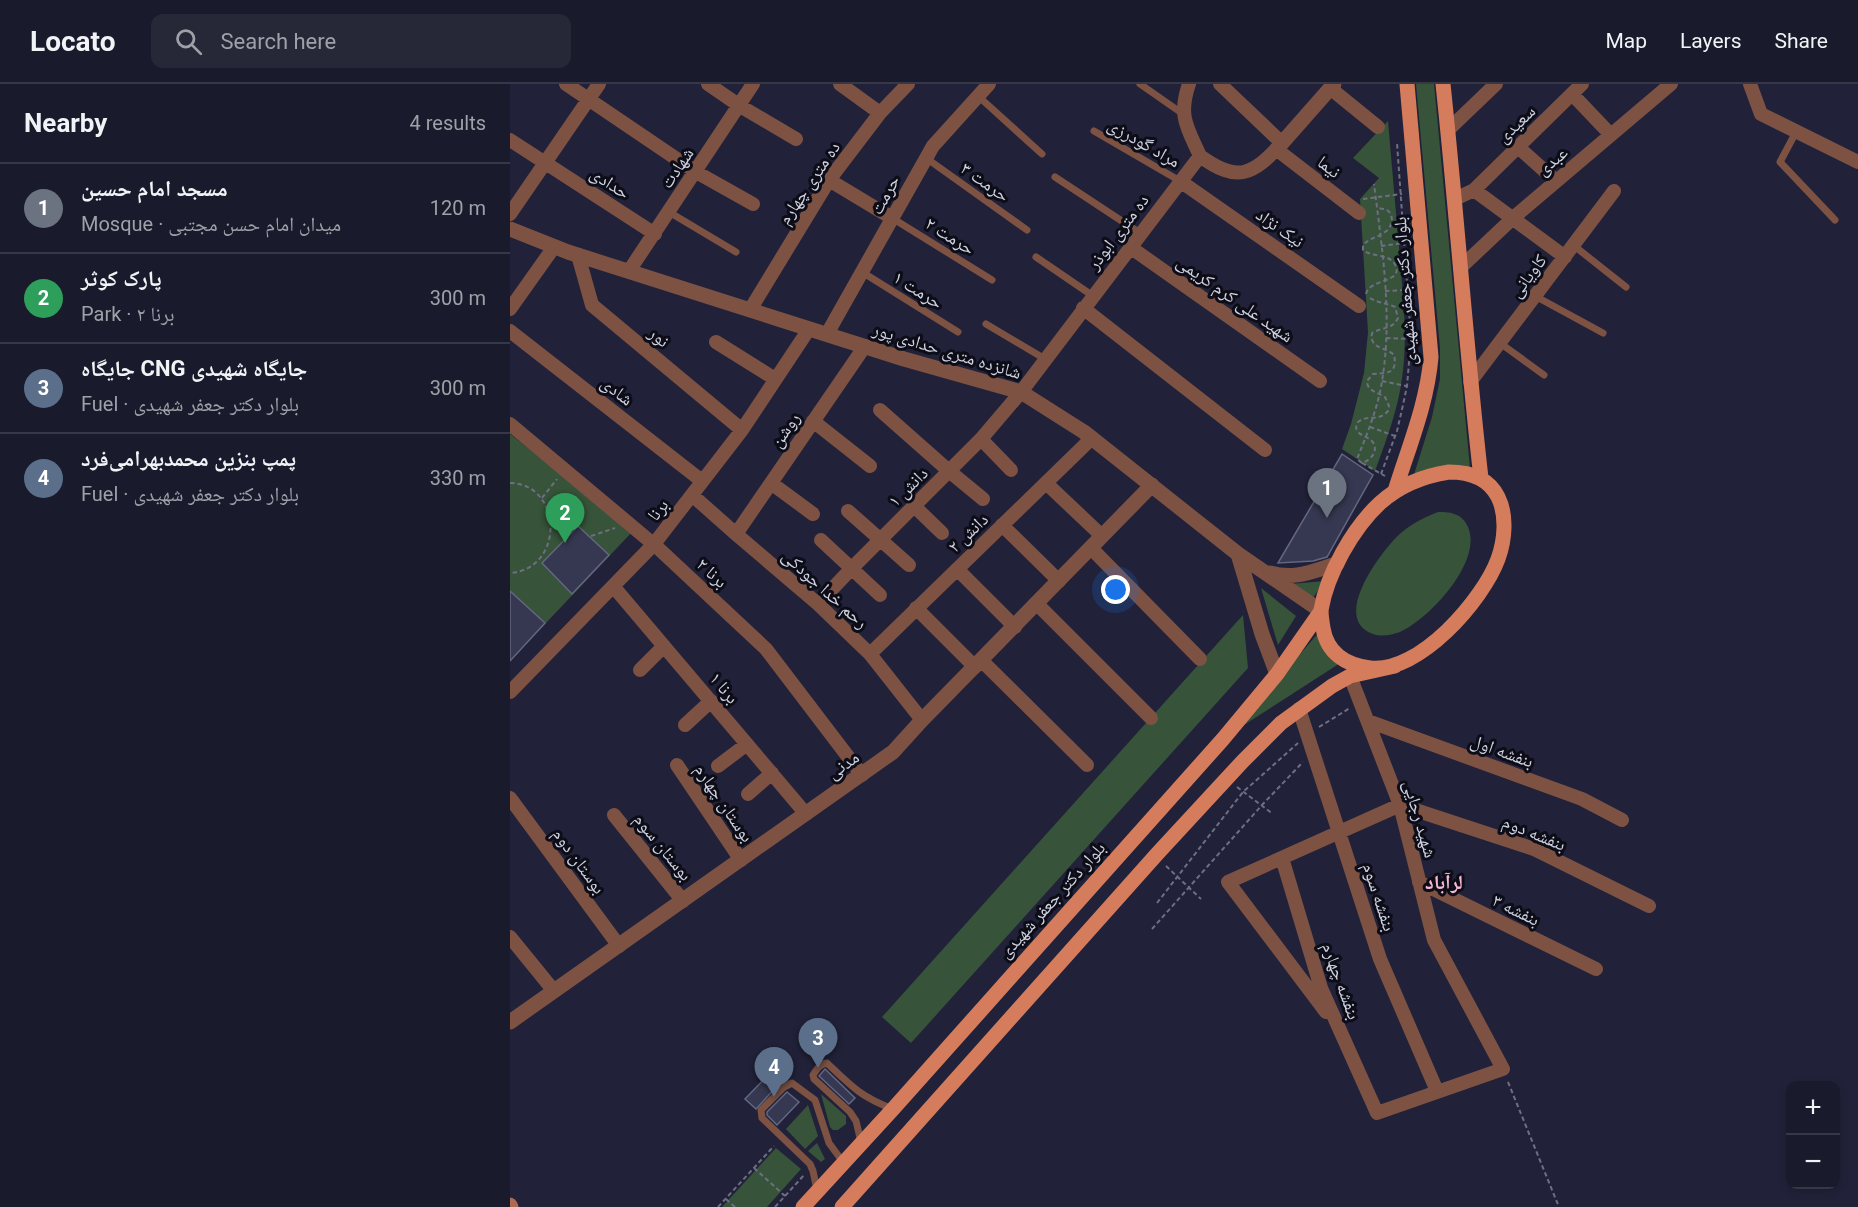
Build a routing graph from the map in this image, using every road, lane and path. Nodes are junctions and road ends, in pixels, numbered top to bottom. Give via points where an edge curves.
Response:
1 (566, 84) edge
2 (599, 84) edge
3 (708, 84) edge
4 (753, 84) edge
5 (840, 84) edge
6 (908, 84) edge
7 (989, 84) edge
8 (1140, 84) edge
9 (1189, 84) edge
10 (1220, 84) edge
11 (1407, 84) edge
12 (1443, 84) edge
13 (1496, 84) edge
14 (1671, 84) edge
15 (1750, 84) edge
16 (1332, 86) edge
17 (1577, 89) edge
18 (978, 96) junction
19 (589, 100) junction
20 (740, 106) junction
21 (880, 113) junction
22 (1183, 114) junction
23 (1378, 127) dead end
24 (1448, 130) junction
25 (1094, 131) dead end
26 (1796, 132) junction
27 (1611, 135) junction
28 (796, 139) dead end
29 (510, 140) edge
30 (1397, 141) dead end
31 (1279, 146) junction
32 (1518, 147) junction
33 (1042, 154) dead end
34 (1200, 156) junction
35 (926, 159) junction
36 (1858, 162) edge
37 (545, 163) junction
38 (696, 172) junction
39 (1055, 177) dead end
40 (830, 180) junction
41 (1180, 181) junction
42 (1556, 181) junction
43 (1374, 184) dead end
44 (1474, 190) junction
45 (1614, 191) dead end
46 (1417, 192) junction
47 (1401, 194) junction
48 (1375, 197) junction
49 (1455, 200) junction
50 (753, 204) dead end
51 (1359, 206) joint
52 (1377, 208) junction
53 (669, 212) junction
54 (510, 214) edge
55 (892, 218) junction
56 (1513, 218) junction
57 (1835, 220) dead end
58 (510, 229) edge
59 (1027, 230) dead end
60 (1140, 233) junction
61 (655, 234) junction
62 (1380, 235) junction
63 (1404, 243) junction
64 (1573, 245) junction
65 (1381, 246) junction
66 (554, 247) junction
67 (1130, 247) junction
68 (736, 252) dead end
69 (578, 255) junction
70 (1382, 256) junction
71 (1036, 257) dead end
72 (1565, 257) junction
73 (1460, 268) junction
74 (629, 271) junction
75 (862, 272) junction
76 (992, 280) dead end
77 (1384, 281) junction
78 (1626, 287) dead end
79 (1408, 290) junction
80 (1385, 291) junction
81 (1093, 296) junction
82 (1535, 296) junction
83 (1386, 303) junction
84 (1359, 306) dead end
85 (1083, 308) junction
86 (510, 309) edge
87 (750, 310) junction
88 (986, 324) dead end
89 (808, 329) junction
90 (1386, 329) junction
91 (510, 331) edge
92 (958, 332) dead end
93 (1603, 333) dead end
94 (827, 334) junction
95 (1386, 338) junction
96 (1411, 339) junction
97 (716, 342) dead end
98 (1500, 343) junction
99 (865, 346) junction
100 (1386, 349) junction
101 (1045, 359) junction
102 (1383, 374) junction
103 (1544, 375) dead end
104 (775, 379) junction
105 (1320, 381) dead end
106 (1382, 381) junction
107 (1470, 382) junction
108 (1407, 386) junction
109 (1021, 392) junction
110 (1379, 393) junction
111 (880, 410) dead end
112 (1372, 418) junction
113 (813, 421) junction
114 (510, 424) edge
115 (1370, 427) junction
116 (742, 430) junction
117 (1395, 436) junction
118 (1366, 437) junction
119 (1092, 438) junction
120 (981, 439) junction
121 (1265, 450) dead end
122 (1362, 462) junction
123 (870, 466) dead end
124 (564, 469) junction
125 (1011, 470) dead end
126 (949, 471) junction
127 (1381, 474) junction
128 (1481, 478) junction
129 (702, 480) junction
130 (510, 483) edge
131 (771, 483) junction
132 (1046, 483) junction
133 (1152, 485) junction
134 (1397, 487) junction
135 (693, 495) junction
136 (541, 499) junction
137 (983, 499) dead end
138 (914, 506) junction
139 (848, 511) dead end
140 (813, 514) dead end
141 (629, 523) junction
142 (1002, 525) junction
143 (942, 533) dead end
144 (736, 534) junction
145 (591, 536) dead end
146 (1102, 536) junction
147 (821, 540) dead end
148 (880, 540) junction
149 (654, 544) junction
150 (1091, 548) junction
151 (1238, 554) junction
152 (1337, 564) junction
153 (909, 565) dead end
154 (851, 569) junction
155 (957, 569) junction
156 (1263, 571) junction
157 (510, 573) edge
158 (1059, 581) junction
159 (613, 586) junction
160 (880, 595) dead end
161 (818, 604) junction
162 (1037, 604) junction
163 (916, 608) junction
164 (1321, 611) junction
165 (1015, 627) junction
166 (664, 646) junction
167 (870, 654) junction
168 (1200, 659) dead end
169 (978, 664) junction
170 (1395, 666) junction
171 (639, 670) dead end
172 (1277, 674) junction
173 (1350, 676) junction
174 (510, 692) edge
175 (711, 701) junction
176 (1360, 702) junction
177 (1299, 709) junction
178 (1151, 718) dead end
179 (922, 720) junction
180 (1368, 722) junction
181 (685, 725) dead end
182 (1307, 735) junction
183 (747, 744) junction
184 (1312, 753) junction
185 (677, 765) dead end
186 (1087, 765) dead end
187 (718, 766) dead end
188 (772, 773) junction
189 (862, 775) junction
190 (1228, 778) junction
191 (1243, 792) junction
192 (748, 794) dead end
193 (510, 798) edge
194 (1400, 805) junction
195 (1262, 806) junction
196 (806, 814) junction
197 (1273, 814) dead end
198 (614, 815) dead end
199 (1622, 820) dead end
200 (1339, 832) junction
201 (1157, 854) junction
202 (1282, 858) junction
203 (741, 860) junction
204 (1177, 877) junction
205 (1419, 882) junction
206 (1189, 888) junction
207 (1201, 899) dead end
208 (683, 901) junction
209 (1157, 903) dead end
210 (1649, 906) dead end
211 (1152, 929) dead end
212 (510, 937) edge
213 (619, 946) junction
214 (1596, 969) dead end
215 (555, 991) junction
216 (510, 1022) edge
217 (1341, 1031) junction
218 (1503, 1069) junction
219 (1437, 1091) junction
220 (893, 1109) junction
221 (861, 1143) junction
222 (774, 1146) dead end
223 (843, 1162) junction
224 (754, 1168) junction
225 (805, 1174) dead end
226 (817, 1191) junction
227 (785, 1196) junction
228 (726, 1199) junction
229 (718, 1207) edge
230 (735, 1207) edge
231 (775, 1207) edge
232 (802, 1207) edge
233 (842, 1207) edge
234 (1559, 1207) edge

1 - 19 street
2 - 19 street
3 - 20 street
4 - 20 street, شهادت
5 - 21 street
6 - 21 street, ده متری چهارم
7 - 18 street, حرمت
8 - 22 lane
9 - 22 street
10 - 31 street, نیما
11 - 46 main road, بلوار دکتر جعفر شهیدی
12 - 24 main road
13 - 24 street
14 - 27 street, عبدی
15 - 26 street via 1761,114
16 - 23 street
16 - 31 street
17 - 27 street
17 - 32 street, سعیدی
18 - 33 lane
18 - 35 street, حرمت
19 - 37 street
19 - 38 street
20 - 28 street
20 - 38 street, شهادت
21 - 40 street, ده متری چهارم
22 - 34 street
24 - 49 main road
25 - 41 lane, مراد گودرزی
26 - 36 street
26 - 57 lane via 1780,162
27 - 42 street, عبدی
29 - 37 street, حدادی
30 - 47 path
31 - 34 street via 1253,168 1237,174 1218,169
31 - 51 street, نیما
32 - 42 street
32 - 44 street, سعیدی
34 - 41 street, ده متری ابوذر
35 - 55 street, حرمت
35 - 59 lane, حرمت ۳
37 - 54 street
37 - 61 street, حدادی
38 - 50 street
38 - 53 street, شهادت
39 - 60 lane
40 - 55 street
40 - 87 street, ده متری چهارم
41 - 60 street, ده متری ابوذر
41 - 84 street, نیک نژاد
42 - 56 street, عبدی
43 - 48 path
44 - 49 street, سعیدی
44 - 56 street
45 - 64 street, کاویانی
46 - 47 path
46 - 134 main road, بلوار دکتر جعفر شهیدی via 1431,357 1425,401
47 - 48 path
47 - 63 path
48 - 51 path
48 - 52 path
49 - 73 main road
52 - 62 path
52 - 62 path via 1386,210 1392,221
53 - 61 street, شهادت
53 - 68 lane
55 - 75 street, حرمت
55 - 76 lane, حرمت ۲
56 - 72 street
56 - 73 street, عبدی
58 - 66 street, شانزده متری حدادی پور
60 - 67 street, ده متری ابوذر
61 - 74 street, شهادت
62 - 65 path
62 - 70 path via 1363,244 1363,250
63 - 65 path
63 - 79 path
64 - 72 street, کاویانی
64 - 78 lane
65 - 70 path
66 - 69 street, شانزده متری حدادی پور
66 - 86 street
67 - 81 street, ده متری ابوذر
67 - 105 street, شهید علی کرم کریمی
69 - 74 street, شانزده متری حدادی پور
69 - 116 street, نور via 592,304
70 - 77 path
70 - 77 path via 1396,266 1393,277
71 - 81 lane
72 - 82 street, کاویانی
73 - 107 main road
74 - 87 street, شانزده متری حدادی پور
75 - 92 lane, حرمت ۱
75 - 94 street, حرمت
77 - 80 path
77 - 83 path via 1371,285 1366,293 1373,301
79 - 80 path
79 - 96 path
80 - 83 path
81 - 85 street, ده متری ابوذر
82 - 93 lane
82 - 98 street, کاویانی
83 - 90 path
83 - 90 path via 1395,307 1398,318
85 - 101 street, ده متری ابوذر
85 - 121 street
87 - 89 street, شانزده متری حدادی پور
88 - 101 lane
89 - 94 street, شانزده متری حدادی پور
89 - 104 street, برنا
90 - 95 path
90 - 100 path via 1372,333 1371,338 1377,347
91 - 129 street, شادی
94 - 99 street, شانزده متری حدادی پور
95 - 96 path
95 - 100 path
96 - 108 path
97 - 104 street
98 - 103 lane
98 - 107 street, کاویانی
99 - 109 street, شانزده متری حدادی پور
99 - 113 street, روشن
100 - 102 path
100 - 102 path via 1394,355 1395,364
101 - 109 street, ده متری ابوذر
102 - 106 path
102 - 110 path via 1373,374 1367,381 1367,386
104 - 116 street, برنا
106 - 108 path
106 - 110 path
107 - 128 main road
108 - 117 path
109 - 119 street, شانزده متری حدادی پور
109 - 120 street, دانش ۱
110 - 112 path
110 - 112 path via 1388,401 1388,411 1380,418
111 - 126 street
112 - 115 path
112 - 118 path via 1361,419 1356,427
113 - 123 street
113 - 131 street, روشن
114 - 124 street, برنا ۲
115 - 117 path
115 - 118 path
116 - 129 street, برنا
117 - 127 path
118 - 122 path via 1357,459
118 - 122 path via 1372,441 1375,453 1369,461
119 - 132 street, دانش ۲
119 - 133 street, شانزده متری حدادی پور
120 - 125 street
120 - 126 street, دانش ۱
122 - 127 path
124 - 136 path
124 - 141 street, برنا ۲
126 - 137 street
126 - 138 street, دانش ۱
127 - 134 path
128 - 134 main road via 1462,472 1441,473
128 - 170 main road via 1502,505 1504,524 1499,557 1489,579 1446,632
129 - 135 street, برنا
130 - 136 path via 530,489
131 - 140 street
131 - 144 street, روشن
132 - 142 street, دانش ۲
132 - 146 street
133 - 146 street, مدنی
133 - 151 street, شانزده متری حدادی پور
134 - 152 main road via 1366,519
135 - 144 street, رحم خدا جودکی
135 - 149 street, برنا
136 - 157 path via 552,528 549,544 530,567
138 - 143 street
138 - 148 street, دانش ۱
139 - 148 street
141 - 145 path
141 - 149 street, برنا ۲
142 - 155 street, دانش ۲
142 - 158 street
144 - 161 street, رحم خدا جودکی
146 - 150 street, مدنی
147 - 154 street
148 - 153 street
148 - 154 street, دانش ۱
149 - 159 street, برنا
149 - 189 street, برنا ۲ via 766,649
150 - 158 street, مدنی
150 - 168 street
151 - 156 street, شانزده متری حدادی پور
151 - 172 street
152 - 156 street via 1298,575
152 - 164 main road
154 - 160 street
154 - 161 street, دانش ۱
155 - 163 street, دانش ۲
155 - 165 street
156 - 164 street, شانزده متری حدادی پور
158 - 162 street, مدنی
159 - 166 street, برنا ۱
159 - 174 street, برنا
161 - 167 street, رحم خدا جودکی
162 - 165 street, مدنی
162 - 178 street
163 - 167 street, دانش ۲
163 - 169 street
164 - 170 main road via 1325,638 1336,655 1357,666
164 - 172 main road, بلوار دکتر جعفر شهیدی
165 - 169 street, مدنی
166 - 171 street
166 - 175 street, برنا ۱
167 - 179 street, رحم خدا جودکی
169 - 179 street, مدنی
169 - 186 street
170 - 173 main road
172 - 220 main road, بلوار دکتر جعفر شهیدی
173 - 176 street, شهید رجایی
173 - 177 main road
175 - 181 street
175 - 183 street, برنا ۱
176 - 180 street, شهید رجایی
176 - 182 path
177 - 182 street, بنفشه سوم
177 - 190 main road
179 - 189 street, مدنی via 893,753
180 - 194 street, شهید رجایی
180 - 199 street, بنفشه اول via 1582,799
182 - 184 street, بنفشه سوم
182 - 191 path
183 - 187 street
183 - 188 street, برنا ۱
184 - 195 path
184 - 200 street, بنفشه سوم
185 - 203 street, بوستان چهارم
188 - 192 street
188 - 196 street, برنا ۱
189 - 196 street, مدنی
190 - 191 path
190 - 201 main road
191 - 195 path
191 - 204 path
193 - 213 street, بوستان دوم
194 - 200 street
194 - 205 street, شهید رجایی
194 - 210 street, بنفشه دوم via 1534,849
195 - 197 path
195 - 206 path
196 - 203 street, مدنی
198 - 208 street, بوستان سوم
200 - 202 street
200 - 219 street, بنفشه سوم via 1380,959
201 - 204 path
201 - 233 main road
202 - 217 street, بنفشه چهارم via 1321,988
202 - 217 street via 1227,882
203 - 208 street, مدنی
204 - 206 path
204 - 209 path
205 - 214 street, بنفشه ۳
205 - 218 street, شهید رجایی via 1434,940
206 - 207 path
206 - 211 path
208 - 213 street, مدنی
212 - 215 street
213 - 215 street, مدنی
215 - 216 street, مدنی
217 - 219 street, بنفشه چهارم via 1377,1113
218 - 219 street
218 - 234 path
220 - 221 main road, بلوار دکتر جعفر شهیدی
220 - 221 lane via 863,1096 827,1063 816,1070 814,1079 856,1121
221 - 223 main road, بلوار دکتر جعفر شهیدی
222 - 224 path
223 - 226 main road, بلوار دکتر جعفر شهیدی
223 - 226 lane via 829,1143 815,1100 792,1083 761,1110 762,1118 810,1164
224 - 227 path
224 - 228 path
225 - 227 path
226 - 232 main road, بلوار دکتر جعفر شهیدی
227 - 231 path
228 - 229 path
228 - 230 path

